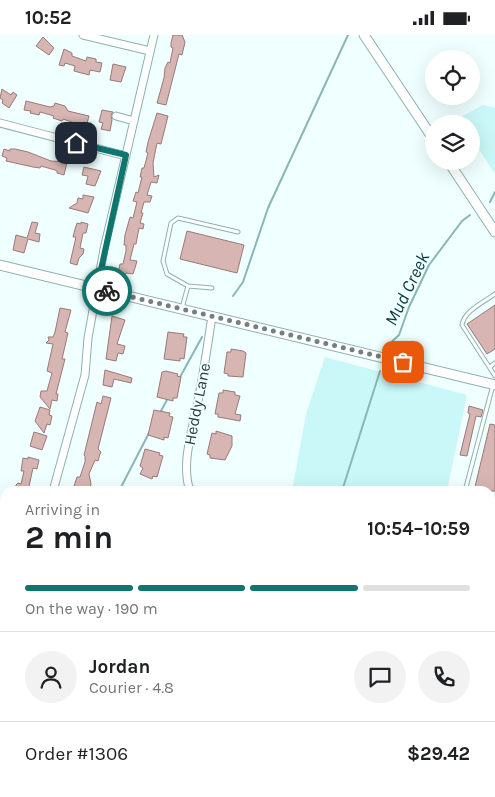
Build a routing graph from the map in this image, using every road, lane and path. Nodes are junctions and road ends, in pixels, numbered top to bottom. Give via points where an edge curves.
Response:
1 (83, 35) edge
2 (154, 35) edge
3 (364, 35) edge
4 (150, 51) junction
5 (116, 116) dead end
6 (134, 121) junction
7 (0, 123) edge
8 (425, 126) edge
9 (126, 155) junction
10 (454, 170) edge
11 (495, 231) edge
12 (238, 232) dead end
13 (0, 265) edge
14 (188, 286) junction
15 (97, 288) junction
16 (212, 289) dead end
17 (495, 294) edge
18 (182, 309) junction
19 (212, 316) junction
20 (495, 363) edge
21 (490, 367) junction
22 (494, 382) edge
23 (54, 486) edge
24 (188, 486) edge
25 (466, 486) edge

1 - 4 street
2 - 4 street
3 - 8 street
4 - 6 street
5 - 6 street
6 - 9 street
7 - 9 street
9 - 15 street
10 - 11 street
12 - 14 lane via 178,218 171,223 163,261 167,274
13 - 15 street
14 - 16 lane
14 - 18 lane
15 - 18 street
15 - 23 street via 85,375
17 - 21 lane via 462,319 465,333
18 - 19 street
19 - 22 street
19 - 24 street, Heddy Lane via 187,456
20 - 21 lane
21 - 22 lane
22 - 25 lane

